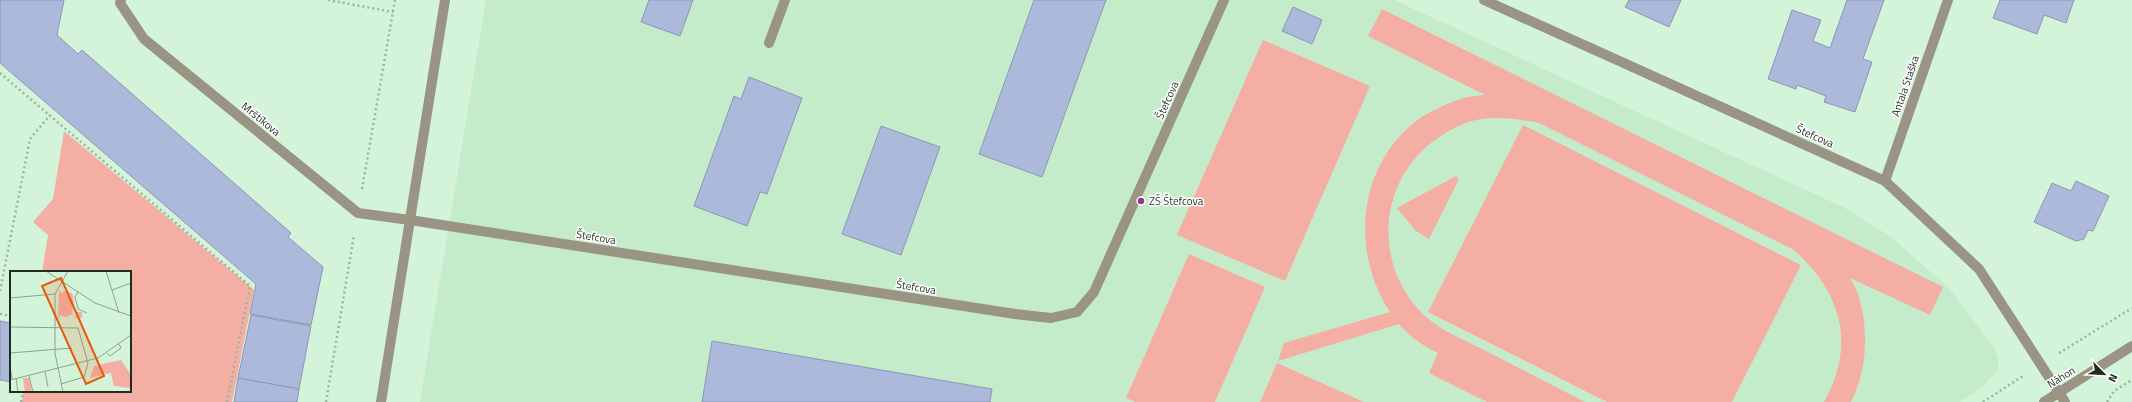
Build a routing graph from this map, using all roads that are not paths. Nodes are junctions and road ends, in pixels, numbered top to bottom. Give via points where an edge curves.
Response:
1 (121, 0) edge
2 (445, 0) edge
3 (785, 0) edge
4 (1224, 0) edge
5 (1484, 0) edge
6 (1948, 0) edge
7 (769, 43) dead end
8 (1885, 181) junction
9 (410, 220) junction
10 (2132, 346) edge
11 (2059, 392) junction
12 (382, 402) edge
13 (2044, 402) edge
14 (2066, 402) edge

1 - 9 street, Mrštíkova via 120,3 144,39 358,213
2 - 9 street
3 - 7 street
4 - 9 street, Štefcova via 1094,292 1077,312 1051,318 1015,314
5 - 8 street, Štefcova
6 - 8 street, Antala Staška
8 - 11 street, Štefcova via 1980,269
9 - 12 street
10 - 11 street, Náhon
11 - 13 street, Náhon
11 - 14 street, Štefcova

